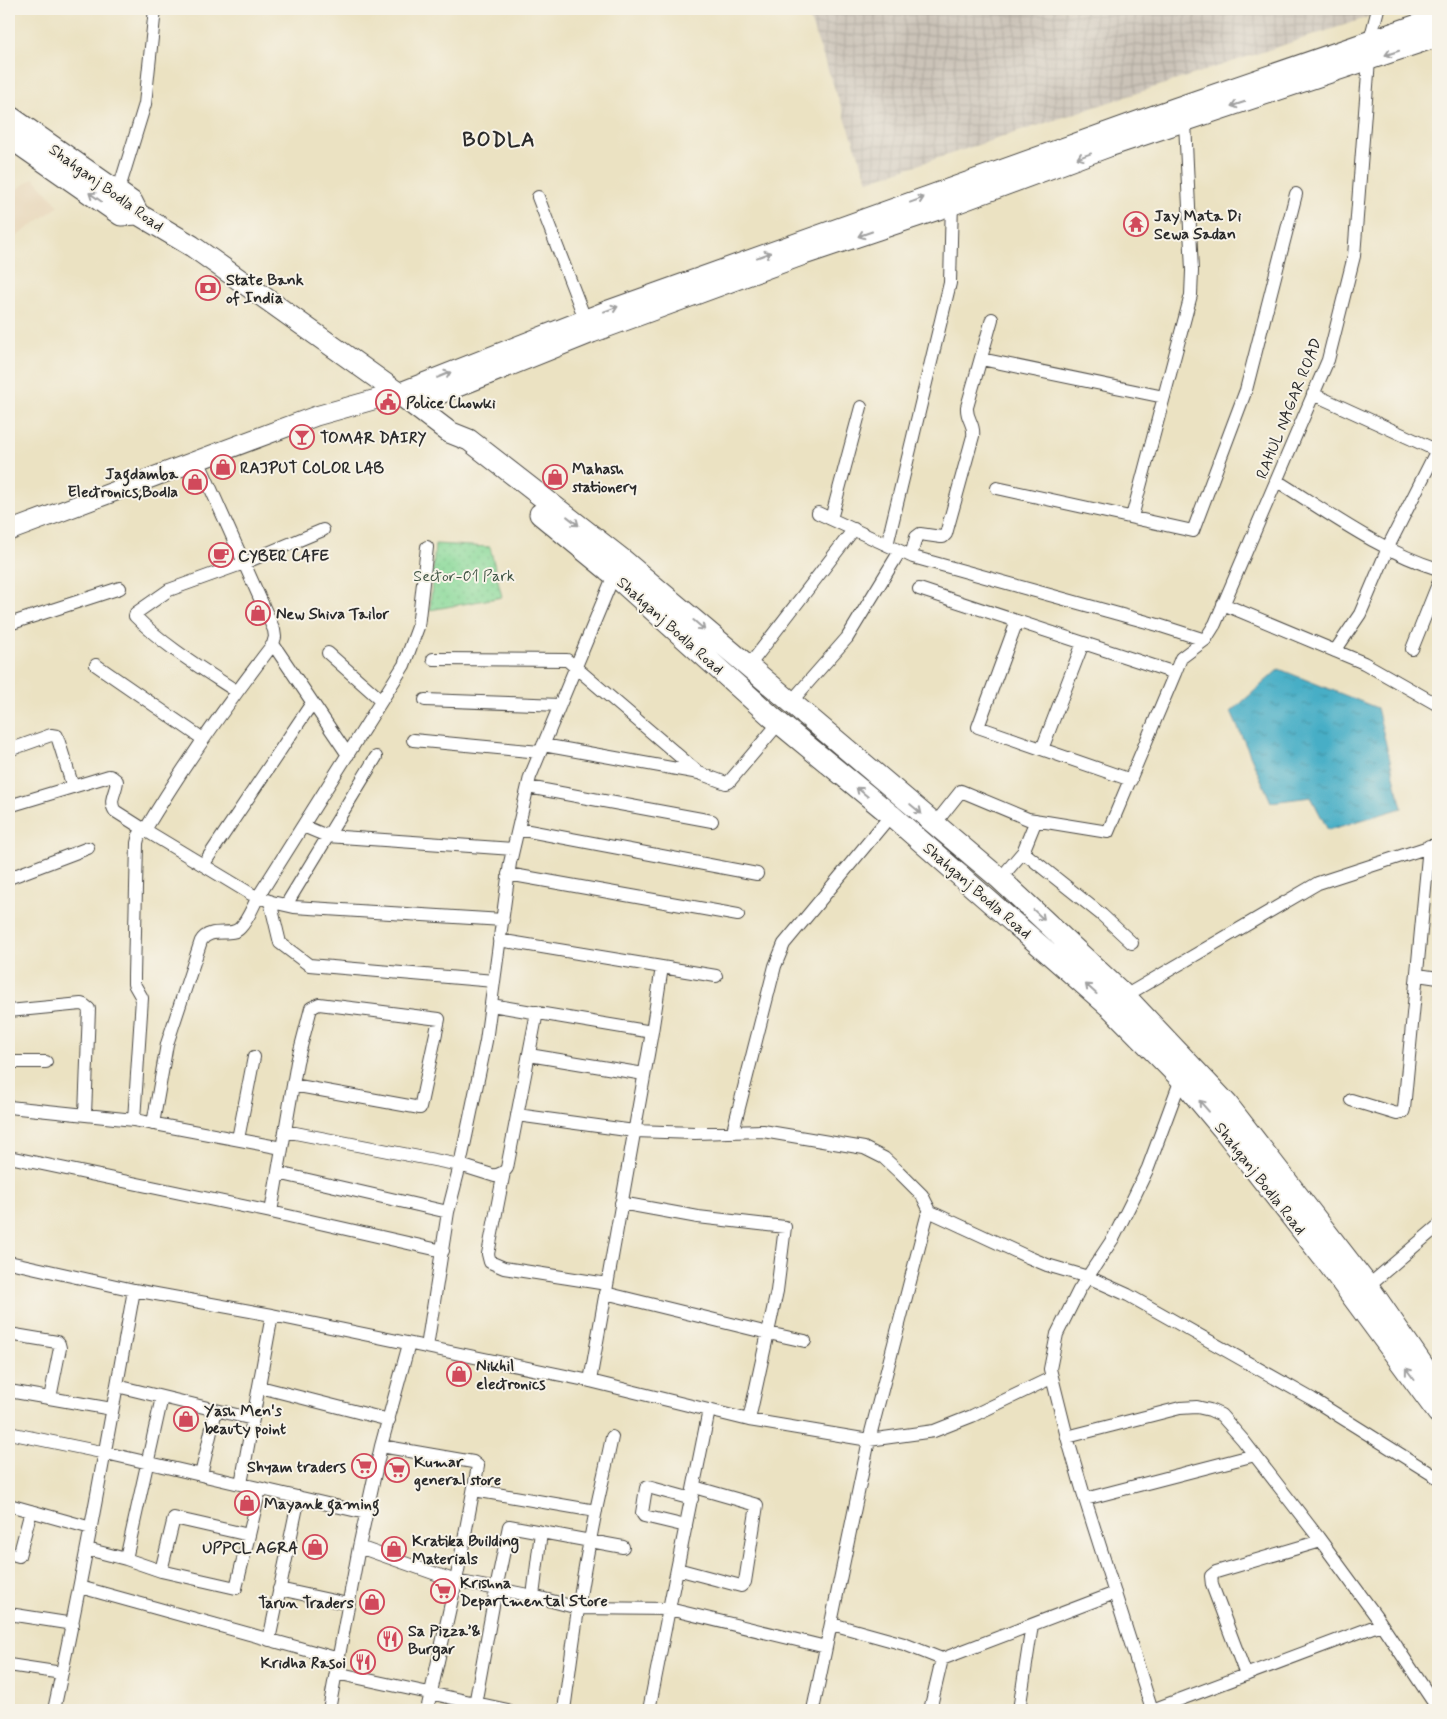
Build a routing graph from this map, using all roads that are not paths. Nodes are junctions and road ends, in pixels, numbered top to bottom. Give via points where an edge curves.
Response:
1 (155, 9) edge
2 (1378, 9) edge
3 (1438, 17) edge
4 (1438, 37) edge
5 (1370, 40) junction
6 (1370, 60) junction
7 (9, 116) edge
8 (1184, 122) junction
9 (9, 137) edge
10 (118, 192) junction
11 (1296, 194) dead end
12 (538, 197) dead end
13 (952, 197) junction
14 (138, 214) junction
15 (585, 319) junction
16 (992, 319) dead end
17 (981, 359) junction
18 (1313, 394) junction
19 (1164, 397) junction
20 (406, 399) junction
21 (861, 407) dead end
22 (1437, 450) edge
23 (198, 460) junction
24 (1277, 481) junction
25 (998, 488) dead end
26 (818, 513) dead end
27 (1132, 517) junction
28 (831, 519) junction
29 (854, 529) junction
30 (323, 530) dead end
31 (9, 531) edge
32 (887, 545) junction
33 (428, 547) dead end
34 (1387, 548) junction
35 (906, 554) junction
36 (244, 563) junction
37 (618, 567) junction
38 (1438, 569) edge
39 (1438, 584) edge
40 (120, 588) dead end
41 (919, 589) dead end
42 (1222, 604) junction
43 (1017, 621) junction
44 (9, 624) edge
45 (1205, 640) junction
46 (1083, 643) junction
47 (273, 644) junction
48 (1412, 649) dead end
49 (1335, 651) junction
50 (328, 653) dead end
51 (433, 659) dead end
52 (96, 665) dead end
53 (576, 667) junction
54 (748, 667) junction
55 (1175, 673) junction
56 (236, 691) junction
57 (381, 700) junction
58 (425, 700) dead end
59 (312, 703) junction
60 (790, 703) junction
61 (560, 705) junction
62 (1438, 705) edge
63 (779, 723) junction
64 (203, 739) junction
65 (413, 740) dead end
66 (839, 744) junction
67 (542, 749) junction
68 (1042, 749) junction
69 (9, 750) edge
70 (348, 755) junction
71 (376, 757) dead end
72 (825, 761) junction
73 (699, 773) junction
74 (1130, 780) junction
75 (73, 787) junction
76 (528, 787) junction
77 (9, 806) edge
78 (891, 815) junction
79 (1036, 820) junction
80 (712, 821) dead end
81 (934, 825) junction
82 (303, 826) junction
83 (518, 829) junction
84 (145, 830) junction
85 (327, 836) junction
86 (1433, 845) edge
87 (88, 848) dead end
88 (513, 849) junction
89 (1023, 852) junction
90 (203, 865) junction
91 (508, 874) junction
92 (757, 874) dead end
93 (9, 878) edge
94 (1000, 879) junction
95 (258, 897) junction
96 (270, 901) junction
97 (286, 905) junction
98 (738, 916) dead end
99 (503, 920) junction
100 (499, 940) junction
101 (1132, 943) dead end
102 (662, 967) junction
103 (1418, 975) junction
104 (716, 976) dead end
105 (1438, 978) edge
106 (494, 981) junction
107 (1125, 996) junction
108 (491, 1005) junction
109 (9, 1011) edge
110 (537, 1012) junction
111 (652, 1032) junction
112 (529, 1055) junction
113 (254, 1057) dead end
114 (9, 1062) edge
115 (46, 1062) dead end
116 (644, 1074) junction
117 (1181, 1079) junction
118 (293, 1085) junction
119 (1350, 1100) dead end
120 (9, 1106) edge
121 (85, 1115) junction
122 (517, 1115) junction
123 (134, 1120) junction
124 (153, 1124) junction
125 (285, 1131) junction
126 (634, 1131) junction
127 (733, 1131) junction
128 (238, 1140) junction
129 (282, 1148) junction
130 (9, 1157) edge
131 (460, 1166) junction
132 (504, 1172) junction
133 (278, 1173) junction
134 (621, 1204) junction
135 (271, 1212) junction
136 (448, 1212) junction
137 (931, 1213) junction
138 (1438, 1226) edge
139 (443, 1252) junction
140 (9, 1262) edge
141 (1088, 1276) junction
142 (1368, 1286) junction
143 (606, 1288) junction
144 (134, 1290) junction
145 (272, 1315) junction
146 (768, 1333) junction
147 (9, 1334) edge
148 (805, 1340) dead end
149 (409, 1344) junction
150 (427, 1346) junction
151 (1435, 1374) edge
152 (1051, 1378) junction
153 (590, 1381) junction
154 (117, 1386) junction
155 (260, 1387) junction
156 (9, 1391) edge
157 (162, 1397) junction
158 (50, 1398) junction
159 (112, 1409) junction
160 (216, 1410) junction
161 (709, 1410) junction
162 (1438, 1413) edge
163 (254, 1419) junction
164 (389, 1420) junction
165 (749, 1420) junction
166 (9, 1433) edge
167 (612, 1436) dead end
168 (1067, 1437) junction
169 (869, 1440) junction
170 (381, 1446) junction
171 (106, 1453) junction
172 (1255, 1455) junction
173 (148, 1463) junction
174 (201, 1475) junction
175 (1438, 1478) edge
176 (241, 1484) junction
177 (260, 1489) junction
178 (474, 1490) junction
179 (693, 1493) junction
180 (299, 1497) junction
181 (1085, 1499) junction
182 (9, 1505) edge
183 (31, 1511) junction
184 (596, 1511) junction
185 (366, 1513) junction
186 (686, 1526) junction
187 (91, 1528) junction
188 (541, 1532) junction
189 (249, 1536) junction
190 (590, 1540) junction
191 (1321, 1541) junction
192 (623, 1546) dead end
193 (359, 1547) junction
194 (87, 1549) junction
195 (9, 1553) edge
196 (126, 1559) junction
197 (677, 1569) junction
198 (161, 1570) junction
199 (456, 1581) junction
200 (80, 1587) junction
201 (279, 1589) junction
202 (496, 1589) junction
203 (1115, 1593) junction
204 (533, 1596) junction
205 (348, 1604) junction
206 (578, 1608) junction
207 (669, 1609) junction
208 (9, 1614) edge
209 (73, 1624) junction
210 (832, 1624) junction
211 (1381, 1624) junction
212 (1032, 1625) junction
213 (269, 1640) junction
214 (826, 1647) junction
215 (338, 1659) junction
216 (942, 1659) junction
217 (9, 1665) edge
218 (62, 1673) junction
219 (336, 1673) junction
220 (1246, 1675) junction
221 (431, 1693) junction
222 (1434, 1703) dead end
223 (475, 1706) edge
224 (54, 1710) edge
225 (329, 1710) edge
226 (427, 1710) edge
227 (508, 1710) edge
228 (564, 1710) edge
229 (649, 1710) edge
230 (813, 1710) edge
231 (930, 1710) edge
232 (1019, 1710) edge
233 (1152, 1710) edge

1 - 10 street via 145,104
2 - 5 street, RAHUL NAGAR ROAD
3 - 5 main road
4 -> 6 main road
5 - 6 street, RAHUL NAGAR ROAD
5 - 13 main road
6 -> 8 main road
6 - 18 street, RAHUL NAGAR ROAD via 1354,256 1328,360
7 - 10 main road, Shahganj Bodla Road
8 -> 13 main road
8 - 19 street via 1192,290
14 -> 9 main road via 121,215
10 - 14 main road, Shahganj Bodla Road via 132,202
11 - 27 street via 1246,390 1193,531
12 - 15 street
15 -> 13 main road
13 -> 20 main road via 804,255
13 - 32 street via 950,283
14 - 20 main road, Shahganj Bodla Road via 192,246
20 -> 15 main road
16 - 17 street
17 - 19 street
17 - 35 street via 966,412 974,427 973,436 946,534 941,537 920,534
18 - 22 street
18 - 24 street, RAHUL NAGAR ROAD
19 - 27 street
20 - 23 main road via 316,416
20 - 37 main road, Shahganj Bodla Road via 449,432 469,440
21 - 28 street
22 - 34 street
23 - 31 main road
23 - 36 street
24 - 34 street
24 - 42 street, RAHUL NAGAR ROAD
25 - 27 street
26 - 28 street
28 - 29 street
29 - 32 street
29 - 54 street
30 - 36 street
32 - 35 street
33 - 57 street via 415,636 407,659
34 - 38 street
34 - 49 street via 1360,614
35 - 45 street
35 - 60 street via 846,638
36 - 47 street via 274,630
36 - 56 street via 169,590 138,610 135,616 182,655
37 - 53 street
37 -> 54 main road, Shahganj Bodla Road
37 - 63 main road, Shahganj Bodla Road
39 - 48 street
40 - 44 street
41 - 43 street
42 - 45 street, RAHUL NAGAR ROAD
42 - 49 street
43 - 46 street
43 - 68 street via 978,727
45 - 55 street, RAHUL NAGAR ROAD via 1181,658
46 - 55 street
46 - 68 street
47 - 56 street
47 - 59 street
49 - 62 street via 1364,663
50 - 57 street
51 - 53 street via 567,660
52 - 64 street
53 - 61 street
53 - 73 street
54 - 60 main road, Shahganj Bodla Road
55 - 74 street, RAHUL NAGAR ROAD
56 - 64 street
57 - 70 street
58 - 61 street
59 - 70 street
59 - 90 street
60 - 66 main road, Shahganj Bodla Road
61 - 67 street
63 - 72 main road, Shahganj Bodla Road
63 - 73 street via 729,782
64 - 84 street
65 - 67 street
66 - 72 main road
66 -> 81 main road, Shahganj Bodla Road
67 - 73 street
67 - 76 street
68 - 74 street
69 - 75 street via 56,736
70 - 82 street
71 - 85 street
78 -> 72 main road, Shahganj Bodla Road
74 - 79 street, RAHUL NAGAR ROAD via 1108,832
75 - 77 street
75 - 84 street via 112,777 117,782 112,798 113,808
76 - 80 street
76 - 83 street
117 -> 78 main road, Shahganj Bodla Road via 1092,989
78 - 127 street via 784,944
79 - 81 street via 961,791
79 - 89 street
81 - 94 main road, Shahganj Bodla Road
82 - 85 street
82 - 95 street
83 - 88 street
83 - 92 street
84 - 90 street
84 - 123 street via 137,843 134,984 142,998
85 - 88 street
85 - 97 street
86 - 103 street
86 - 107 street via 1318,883
87 - 93 street
88 - 91 street
89 - 94 street
89 - 101 street
90 - 95 street
91 - 98 street
91 - 99 street
94 -> 107 main road, Shahganj Bodla Road
95 - 96 street
95 - 124 street via 240,929 208,934 201,941 167,1044
96 - 97 street
96 - 106 street via 280,943 309,966
97 - 99 street
99 - 100 street
100 - 102 street
100 - 106 street
102 - 104 street
102 - 111 street
103 - 105 street
103 - 119 street via 1403,1112 1398,1114
106 - 108 street
107 - 142 main road, Shahganj Bodla Road via 1227,1104
108 - 110 street
108 - 131 street
109 - 121 street via 81,1004 88,1009
110 - 111 street
110 - 112 street
111 - 116 street
112 - 116 street
112 - 122 street
113 - 128 street
114 - 115 street
116 - 126 street
117 - 141 street via 1148,1168 1114,1237
162 -> 117 main road, Shahganj Bodla Road via 1256,1170
118 - 118 street via 310,1012 315,1005 439,1019 420,1108
118 - 125 street
120 - 121 street
121 - 123 street
122 - 126 street
122 - 132 street
123 - 124 street
124 - 128 street
125 - 129 street
125 - 131 street
126 - 127 street
126 - 134 street
127 - 137 street via 763,1131 864,1148 884,1158 899,1172 922,1195
128 - 129 street
129 - 133 street
130 - 135 street
131 - 132 street via 495,1176
131 - 136 street
132 - 143 street via 488,1254 490,1262 504,1268
133 - 135 street
133 - 136 street
134 - 143 street
134 - 146 street via 785,1228
135 - 139 street
136 - 139 street
137 - 141 street via 1047,1265
137 - 169 street via 927,1216
138 - 142 street
139 - 150 street
140 - 144 street
141 - 152 street via 1057,1334
141 - 175 street via 1128,1295 1312,1399
142 - 151 main road, Shahganj Bodla Road
143 - 146 street
143 - 153 street
144 - 145 street
144 - 154 street
145 - 149 street
145 - 155 street
146 - 148 street
146 - 165 street
147 - 158 street via 59,1344
149 - 150 street
149 - 164 street
150 - 153 street
152 - 168 street
152 - 169 street via 934,1431
153 - 161 street
154 - 157 street
154 - 159 street
155 - 163 street
155 - 164 street
156 - 158 street
157 - 160 street
157 - 173 street
158 - 159 street
159 - 171 street
160 - 163 street
160 - 174 street
161 - 165 street
161 - 179 street
163 - 176 street
164 - 170 street
165 - 169 street
166 - 171 street
167 - 184 street
168 - 172 street via 1180,1408 1197,1407 1221,1415
168 - 181 street
169 - 210 street
170 - 178 street via 473,1462 478,1466
170 - 185 street
171 - 173 street
171 - 187 street
172 - 181 street
172 - 191 street
173 - 174 street
173 - 196 street
174 - 176 street
176 - 177 street
177 - 180 street
177 - 189 street
178 - 184 street
178 - 199 street
179 - 186 street
179 - 186 street via 646,1488 644,1516
179 - 197 street via 757,1505 745,1582 741,1586
180 - 185 street
180 - 201 street
181 - 203 street
182 - 183 street
183 - 187 street
183 - 195 street via 19,1556
184 - 190 street
185 - 193 street
186 - 197 street
187 - 194 street
188 - 190 street
188 - 202 street via 508,1528
188 - 204 street
189 - 198 street via 174,1518
189 - 198 street via 236,1588
190 - 192 street
190 - 206 street
191 - 211 street
191 - 220 street via 1211,1576
193 - 199 street
193 - 205 street
194 - 196 street
194 - 200 street
196 - 198 street
197 - 207 street
199 - 202 street
199 - 221 street
200 - 209 street
200 - 213 street
201 - 205 street
201 - 213 street
202 - 204 street
202 - 223 street
203 - 212 street
203 - 233 street
204 - 206 street
205 - 215 street
206 - 207 street
206 - 228 street
207 - 214 street
207 - 229 street
208 - 209 street
209 - 218 street
210 - 214 street
210 - 216 street via 904,1644
211 - 220 street
211 - 222 street
212 - 216 street
212 - 232 street
213 - 215 street
214 - 230 street
215 - 219 street
216 - 231 street
217 - 218 street
218 - 224 street
219 - 221 street
219 - 225 street
220 - 233 street
221 - 223 street
221 - 226 street
223 - 227 street

